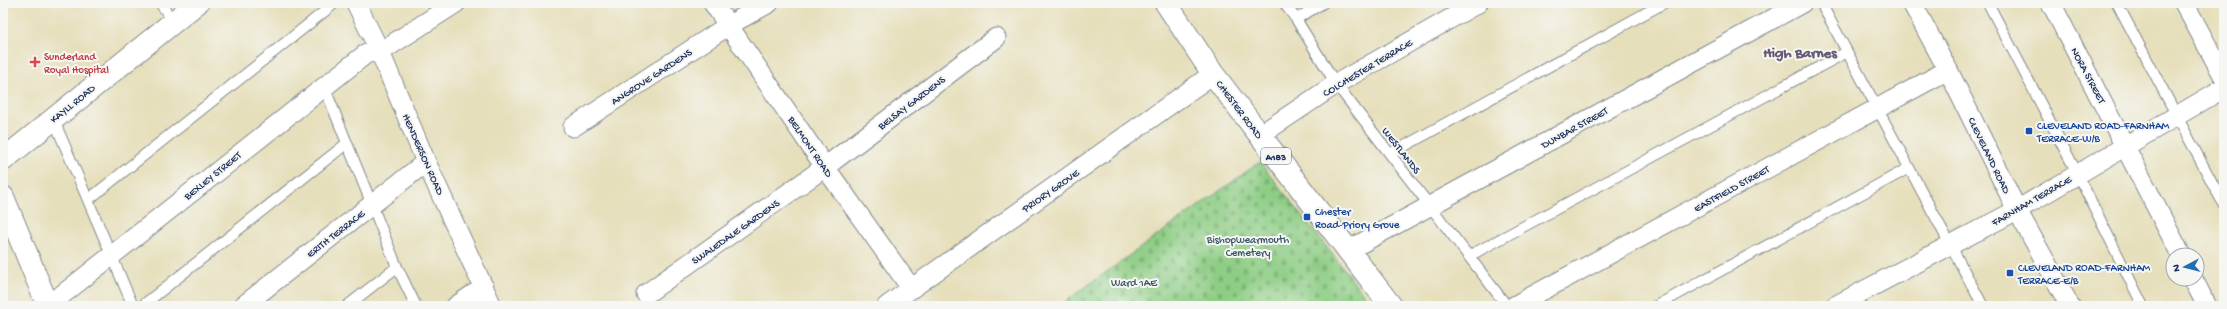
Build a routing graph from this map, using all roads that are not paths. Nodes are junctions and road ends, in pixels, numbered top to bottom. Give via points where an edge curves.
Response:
1 (160, 3) edge
2 (197, 3) edge
3 (335, 3) edge
4 (356, 3) edge
5 (456, 3) edge
6 (713, 3) edge
7 (769, 3) edge
8 (1284, 3) edge
9 (1323, 3) edge
10 (1478, 3) edge
11 (1664, 3) edge
12 (1802, 3) edge
13 (1821, 3) edge
14 (1912, 3) edge
15 (1988, 3) edge
16 (2051, 3) edge
17 (2117, 3) edge
18 (2184, 3) edge
19 (1172, 5) edge
20 (1296, 19) junction
21 (173, 21) junction
22 (729, 25) junction
23 (996, 38) dead end
24 (380, 52) junction
25 (1847, 52) junction
26 (1948, 70) junction
27 (1213, 74) junction
28 (2224, 77) edge
29 (1336, 84) junction
30 (324, 86) junction
31 (2224, 88) edge
32 (1877, 108) junction
33 (2177, 117) junction
34 (53, 118) junction
35 (573, 127) dead end
36 (1260, 135) junction
37 (346, 144) junction
38 (2125, 146) junction
39 (1390, 154) junction
40 (3, 160) edge
41 (426, 162) junction
42 (825, 167) junction
43 (1909, 168) junction
44 (2077, 173) junction
45 (3, 197) edge
46 (88, 200) junction
47 (371, 205) junction
48 (1430, 205) junction
49 (2224, 205) edge
50 (2017, 210) junction
51 (1950, 244) junction
52 (2177, 247) edge
53 (1348, 251) junction
54 (111, 256) junction
55 (1469, 256) junction
56 (397, 267) junction
57 (484, 287) junction
58 (2197, 287) edge
59 (911, 288) junction
60 (646, 294) dead end
61 (48, 306) edge
62 (133, 306) edge
63 (142, 306) edge
64 (243, 306) edge
65 (347, 306) edge
66 (416, 306) edge
67 (456, 306) edge
68 (492, 306) edge
69 (887, 306) edge
70 (1391, 306) edge
71 (1507, 306) edge
72 (1514, 306) edge
73 (1656, 306) edge
74 (1834, 306) edge
75 (1983, 306) edge
76 (2070, 306) edge
77 (2143, 306) edge
78 (2207, 306) edge

1 - 21 lane
2 - 21 main road, KAYLL ROAD
3 - 46 lane
4 - 24 street, HENDERSON ROAD
5 - 24 street, BEXLEY STREET
6 - 22 street, BELMONT ROAD
7 - 22 street, ANGROVE GARDENS
8 - 20 lane, WESTLANDS
9 - 20 lane
10 - 29 street, COLCHESTER TERRACE
11 - 39 lane
12 - 48 street, DUNBAR STREET
13 - 25 lane
14 - 26 street, CLEVELAND ROAD
15 - 44 lane
16 - 38 street, NORA STREET
17 - 33 lane
18 - 28 street
19 - 27 main road, CHESTER ROAD / A183
20 - 29 lane, WESTLANDS
21 - 34 main road, KAYLL ROAD
22 - 35 street, ANGROVE GARDENS
22 - 42 street, BELMONT ROAD
23 - 42 street, BELSAY GARDENS
24 - 30 street, BEXLEY STREET via 368,53
24 - 41 street, HENDERSON ROAD
25 - 32 lane
25 - 55 lane
26 - 32 street, EASTFIELD STREET
26 - 50 street, CLEVELAND ROAD
27 - 36 main road, CHESTER ROAD / A183
27 - 59 street, PRIORY GROVE
29 - 36 street, COLCHESTER TERRACE
29 - 39 lane, WESTLANDS
30 - 37 lane
30 - 54 street, BEXLEY STREET
31 - 33 street, FARNHAM TERRACE
32 - 43 lane
32 - 72 street, EASTFIELD STREET
33 - 38 street, FARNHAM TERRACE
33 - 49 lane
34 - 40 main road, KAYLL ROAD
34 - 46 lane
36 - 53 main road, CHESTER ROAD / A183
37 - 47 lane
37 - 63 lane
38 - 44 street, FARNHAM TERRACE
38 - 52 street, NORA STREET
39 - 48 lane, WESTLANDS
41 - 47 street, ERITH TERRACE
41 - 57 street, HENDERSON ROAD
42 - 59 street, BELMONT ROAD
42 - 60 street, SWALEDALE GARDENS
43 - 51 lane
43 - 73 lane
44 - 50 street, FARNHAM TERRACE
44 - 77 lane
45 - 61 main road
46 - 54 lane
47 - 56 lane
47 - 64 street, ERITH TERRACE
48 - 53 street, DUNBAR STREET
48 - 55 lane, WESTLANDS
50 - 51 street, FARNHAM TERRACE
50 - 76 street, CLEVELAND ROAD
51 - 74 street, FARNHAM TERRACE
51 - 75 lane
53 - 70 main road, CHESTER ROAD / A183
54 - 61 street, BEXLEY STREET
54 - 62 lane
55 - 71 lane, WESTLANDS
56 - 65 lane
56 - 66 lane
57 - 67 street
57 - 68 street, HENDERSON ROAD
58 - 78 street
59 - 69 street, PRIORY GROVE

